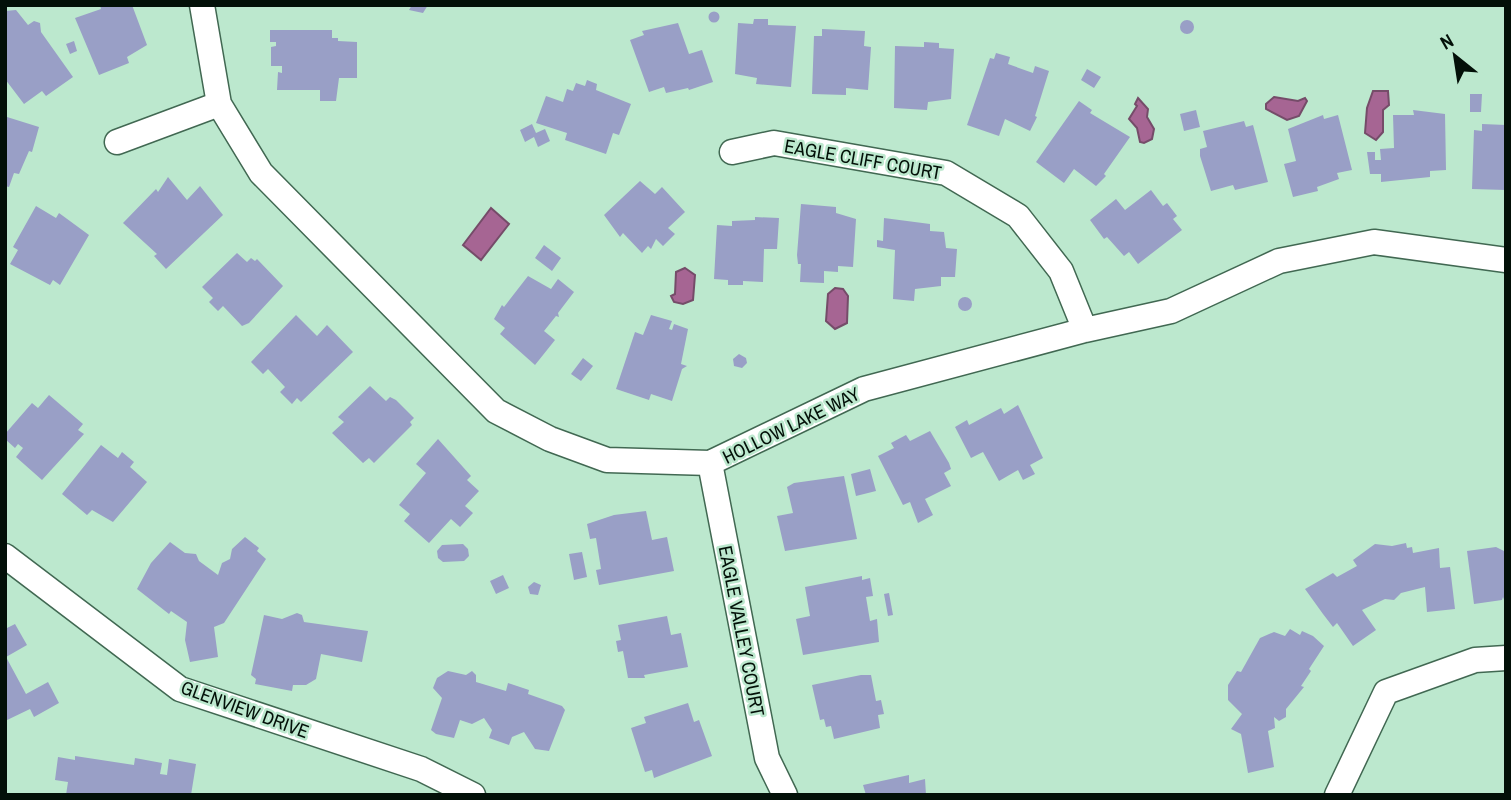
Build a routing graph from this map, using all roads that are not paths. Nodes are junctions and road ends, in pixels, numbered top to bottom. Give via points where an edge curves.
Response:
1 (202, 5) edge
2 (219, 104) junction
3 (117, 142) dead end
4 (732, 152) dead end
5 (1506, 260) edge
6 (1084, 330) junction
7 (710, 463) junction
8 (5, 556) edge
9 (1506, 658) edge
10 (473, 795) edge
11 (785, 795) edge
12 (1337, 795) edge

1 - 2 street, HOLLOW LAKE WAY
2 - 3 street
2 - 7 street, HOLLOW LAKE WAY via 261,173 496,411 550,439 607,460
4 - 6 street, EAGLE CLIFF COURT via 774,144 946,173 1018,216 1061,271
5 - 6 street, HOLLOW LAKE WAY via 1374,242 1279,261 1171,312
6 - 7 street, HOLLOW LAKE WAY via 864,389
7 - 11 street, EAGLE VALLEY COURT via 766,758
8 - 10 street, GLENVIEW DRIVE via 180,689 421,769
9 - 12 street via 1475,660 1386,692

